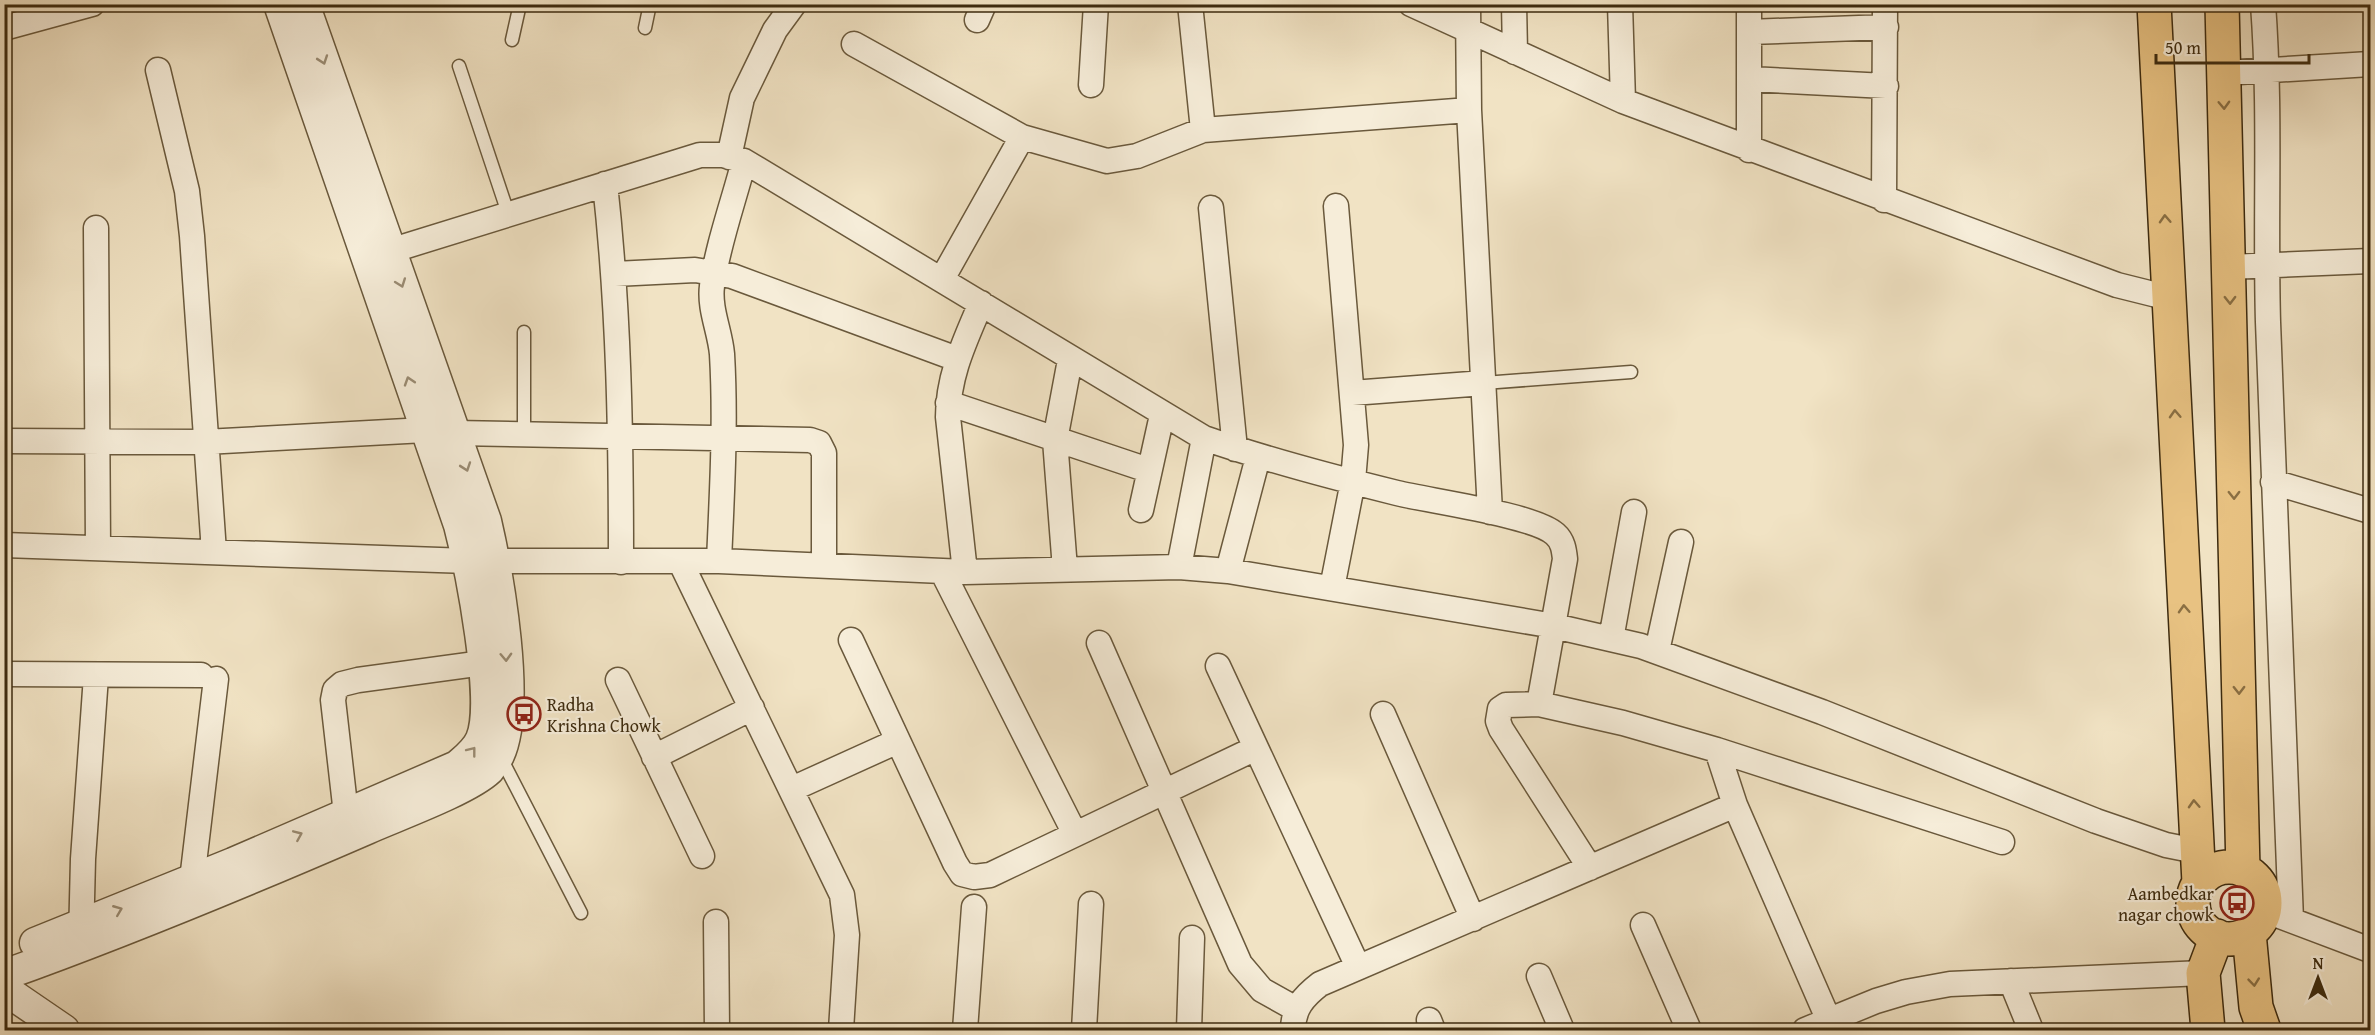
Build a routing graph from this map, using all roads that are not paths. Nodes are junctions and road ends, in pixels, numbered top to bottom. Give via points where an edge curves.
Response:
1 (279, 4) edge
2 (304, 4) edge
3 (520, 4) edge
4 (650, 4) edge
5 (794, 4) edge
6 (1096, 4) edge
7 (1190, 4) edge
8 (1411, 4) edge
9 (1468, 4) edge
10 (1514, 4) edge
11 (1620, 4) edge
12 (1749, 4) edge
13 (2154, 4) edge
14 (2222, 4) edge
15 (2263, 4) edge
16 (83, 6) edge
17 (1886, 16) edge
18 (4, 28) edge
19 (645, 28) dead end
20 (1468, 31) junction
21 (1749, 32) junction
22 (512, 40) dead end
23 (854, 44) dead end
24 (1515, 52) junction
25 (2370, 64) edge
26 (459, 66) dead end
27 (158, 70) dead end
28 (2268, 70) junction
29 (2223, 73) junction
30 (1750, 79) junction
31 (1091, 85) dead end
32 (1886, 86) junction
33 (1623, 101) junction
34 (1469, 110) junction
35 (1203, 130) junction
36 (1022, 137) junction
37 (1749, 150) junction
38 (736, 159) junction
39 (605, 184) junction
40 (1884, 200) junction
41 (1336, 206) dead end
42 (1211, 208) dead end
43 (508, 213) junction
44 (96, 228) dead end
45 (390, 251) junction
46 (2370, 261) edge
47 (2267, 265) junction
48 (2229, 267) junction
49 (716, 272) junction
50 (615, 273) junction
51 (942, 279) junction
52 (2169, 298) junction
53 (981, 303) junction
54 (524, 332) dead end
55 (957, 359) junction
56 (1070, 360) junction
57 (1631, 372) dead end
58 (1484, 383) junction
59 (1352, 393) junction
60 (948, 403) junction
61 (1162, 415) junction
62 (425, 430) junction
63 (455, 433) junction
64 (524, 435) junction
65 (621, 438) junction
66 (724, 438) junction
67 (1204, 438) junction
68 (1055, 440) junction
69 (4, 441) edge
70 (99, 442) junction
71 (205, 442) junction
72 (1235, 449) junction
73 (1258, 457) junction
74 (1148, 470) junction
75 (1353, 480) junction
76 (2273, 482) junction
77 (1141, 510) dead end
78 (2370, 511) edge
79 (1490, 512) junction
80 (1634, 512) dead end
81 (1681, 542) dead end
82 (4, 545) edge
83 (98, 548) junction
84 (214, 552) junction
85 (482, 561) junction
86 (680, 561) junction
87 (719, 561) junction
88 (621, 562) junction
89 (824, 565) junction
90 (1179, 567) junction
91 (1065, 569) junction
92 (954, 571) junction
93 (1228, 571) junction
94 (1332, 588) junction
95 (1554, 626) junction
96 (1611, 639) junction
97 (851, 640) dead end
98 (1100, 643) dead end
99 (1657, 651) junction
100 (483, 663) junction
101 (1218, 666) dead end
102 (4, 674) edge
103 (96, 676) junction
104 (618, 680) dead end
105 (1539, 704) junction
106 (752, 708) junction
107 (1383, 714) dead end
108 (898, 741) junction
109 (1256, 748) junction
110 (1717, 750) junction
111 (499, 755) junction
112 (654, 757) junction
113 (792, 789) junction
114 (1166, 790) junction
115 (1735, 805) junction
116 (346, 814) junction
117 (1075, 834) junction
118 (2002, 842) dead end
119 (2196, 851) junction
120 (702, 856) dead end
121 (1590, 868) junction
122 (2243, 870) junction
123 (192, 880) junction
124 (2199, 883) junction
125 (1091, 904) dead end
126 (974, 907) dead end
127 (581, 913) dead end
128 (1473, 919) junction
129 (716, 921) dead end
130 (1643, 925) dead end
131 (2255, 925) junction
132 (81, 937) junction
133 (1192, 938) dead end
134 (2370, 950) edge
135 (4, 954) edge
136 (1358, 967) junction
137 (2203, 973) junction
138 (4, 975) edge
139 (1539, 976) dead end
140 (2011, 981) junction
141 (4, 989) edge
142 (1294, 1020) edge
143 (1831, 1025) edge
144 (64, 1030) edge
145 (717, 1030) edge
146 (842, 1030) edge
147 (965, 1030) edge
148 (1084, 1030) edge
149 (1189, 1030) edge
150 (1562, 1030) edge
151 (1689, 1030) edge
152 (1804, 1030) edge
153 (2031, 1030) edge
154 (2208, 1030) edge
155 (2264, 1030) edge

62 -> 1 street
2 -> 45 street
3 - 22 lane
4 - 19 lane
5 - 38 street via 775,30 742,98
6 - 31 street
7 - 35 street
8 - 20 street
9 - 20 street
10 - 24 street
11 - 33 street
12 - 21 street
52 -> 13 highway
14 - 29 highway
15 - 28 street
16 - 18 street
17 - 21 street
17 - 32 street
20 - 24 street
20 - 34 street
21 - 30 street
23 - 36 street
24 - 33 street
25 - 28 street
26 - 43 lane
27 - 71 street via 187,191
28 - 29 street
28 - 47 street
29 -> 48 highway
30 - 32 street
30 - 37 street
32 - 40 street
33 - 37 street
34 - 35 street
34 - 58 street
35 - 36 street via 1137,156 1107,161
36 - 51 street
37 - 40 street
38 - 39 street via 700,155
38 - 49 street
38 - 51 street
39 - 43 street
39 - 50 street
40 - 52 street via 2117,285
41 - 59 street
42 - 72 street
43 - 45 street
44 - 70 street
45 -> 63 street
46 - 47 street
47 - 48 street
47 - 76 street
48 -> 122 highway
49 - 50 street
49 - 55 street
49 - 66 street via 713,312 722,353
50 - 65 street
51 - 53 street
119 -> 52 highway
53 - 55 street
53 - 56 street
54 - 64 lane
55 - 60 street
56 - 61 street
56 - 68 street
57 - 58 lane
58 - 59 street
58 - 79 street
59 - 75 street via 1356,445
60 - 68 street
60 - 92 street
61 - 67 street
61 - 74 street
62 - 71 street
62 - 85 street via 459,525
63 - 64 street
63 -> 85 street via 486,521
64 - 65 street
65 - 66 street
65 - 88 street
66 - 87 street
66 - 89 street via 819,443 824,453
67 - 72 street
67 - 90 street
68 - 74 street
68 - 91 street
69 - 70 street
70 - 71 street
70 - 83 street
71 - 84 street
72 - 73 street
73 - 75 street
73 - 93 street
74 - 77 street
75 - 79 street
75 - 94 street
76 - 78 street
76 - 131 street
79 - 95 street via 1542,527 1556,534 1563,546 1565,559
80 - 96 street
81 - 99 street
82 - 83 street
83 - 84 street
84 - 85 street
85 - 88 street
85 - 100 street
85 -> 111 street via 502,603 507,714
86 - 87 street
86 - 88 street
86 - 106 street
87 - 89 street
89 - 92 street
90 - 91 street
90 - 93 street
91 - 92 street
92 - 117 street
93 - 94 street
94 - 95 street
95 - 96 street
95 - 105 street
96 - 99 street
97 - 108 street
98 - 114 street
99 - 119 street via 2097,821
116 -> 100 street via 457,766 471,755 481,738 486,714
100 - 116 street via 358,680 335,690
101 - 109 street
102 - 103 street
103 - 123 street via 208,677
103 - 132 street
104 - 112 street
105 - 110 street
105 - 121 street via 1506,705 1500,710 1498,721
106 - 112 street
106 - 113 street
107 - 128 street
108 - 113 street
108 - 117 street via 962,874 990,874
109 - 114 street
109 - 136 street
110 - 115 street
110 - 118 street
111 - 127 lane
111 - 132 street via 489,770 471,782 408,812 204,899
112 - 120 street
113 - 146 street via 842,895 847,935
114 - 117 street
114 - 142 street via 1240,964
115 - 121 street
115 - 143 street
123 -> 116 street
119 - 124 highway
121 - 128 street
122 - 124 highway via 2213,870
122 - 131 highway via 2261,886 2265,898
132 -> 123 street
124 - 131 highway via 2194,893 2195,914 2207,931
125 - 148 street
126 - 147 street
128 - 136 street
129 - 145 street
130 - 151 street
131 - 134 street
131 - 137 highway
131 -> 155 highway via 2256,1007
132 - 135 street
132 - 138 street
133 - 149 street
136 - 142 street via 1305,995
137 - 140 street
137 - 154 highway
139 - 150 street
140 - 143 street via 1950,984 1906,992
140 - 153 street
141 - 144 street
143 - 152 street

